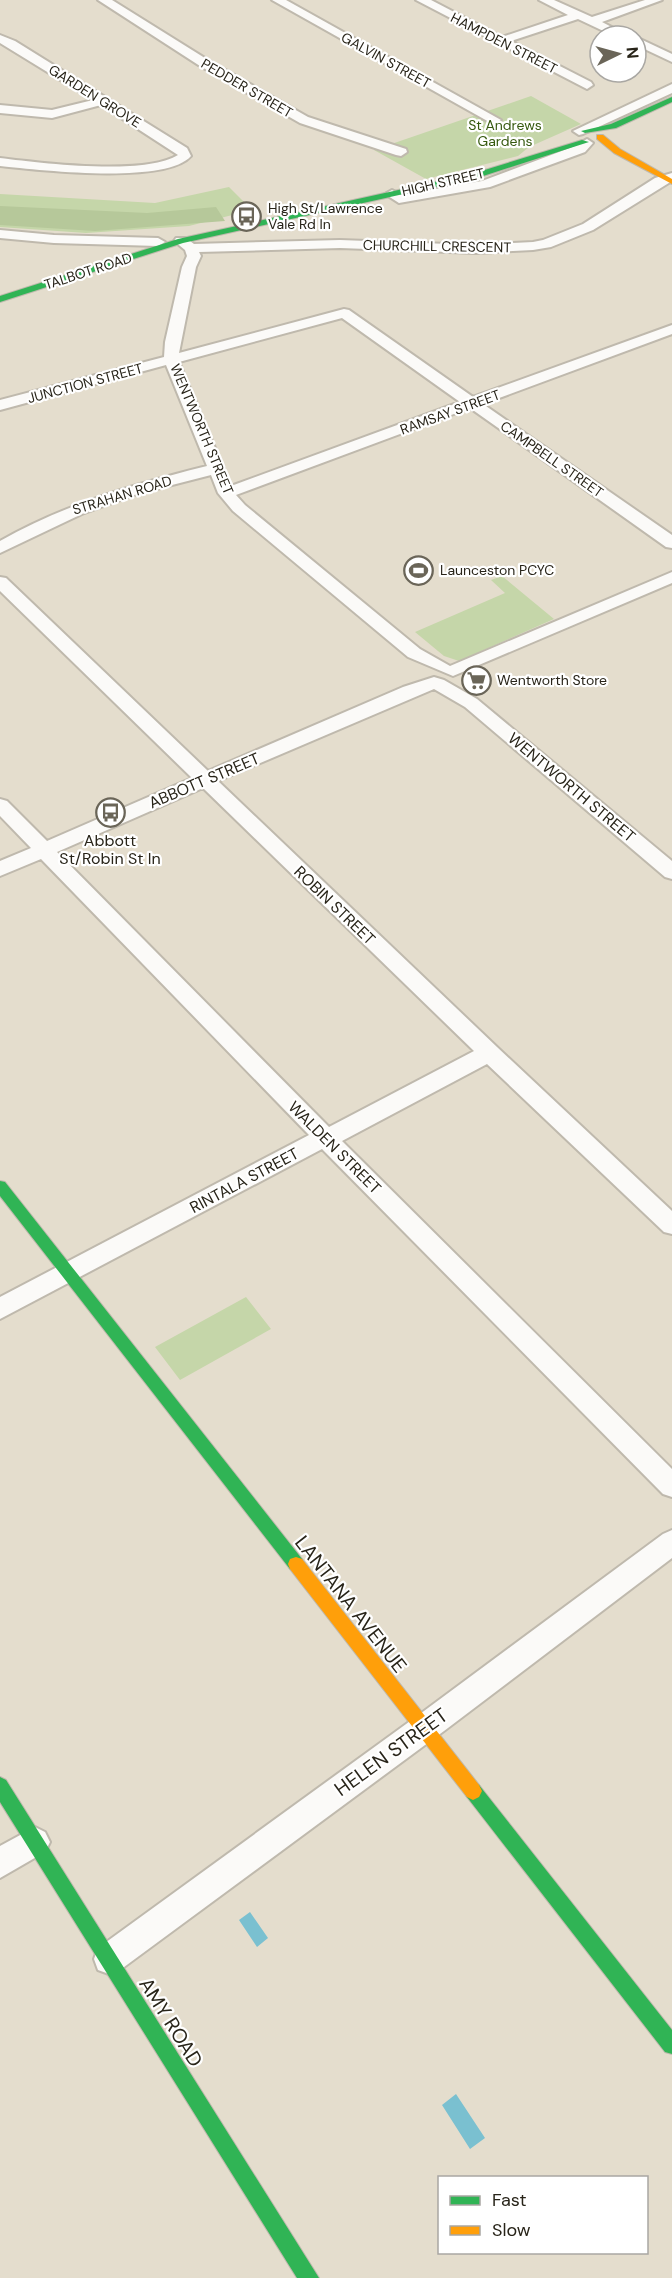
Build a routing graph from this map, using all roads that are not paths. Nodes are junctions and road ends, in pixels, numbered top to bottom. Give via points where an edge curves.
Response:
1 (104, 0) edge
2 (278, 0) edge
3 (422, 0) edge
4 (544, 0) edge
5 (656, 0) edge
6 (577, 16) junction
7 (590, 22) junction
8 (595, 24) edge
9 (0, 39) edge
10 (501, 41) junction
11 (648, 47) edge
12 (672, 58) edge
13 (587, 85) dead end
14 (672, 88) edge
15 (672, 99) edge
16 (103, 101) junction
17 (0, 109) edge
18 (495, 115) dead end
19 (587, 137) junction
20 (401, 152) dead end
21 (0, 162) edge
22 (670, 179) edge
23 (432, 190) junction
24 (0, 234) edge
25 (174, 243) junction
26 (189, 267) junction
27 (0, 293) edge
28 (0, 299) edge
29 (344, 313) joint
30 (672, 329) edge
31 (171, 359) junction
32 (473, 404) junction
33 (0, 405) edge
34 (216, 469) junction
35 (226, 493) junction
36 (672, 543) edge
37 (0, 548) edge
38 (672, 577) edge
39 (0, 582) edge
40 (440, 676) junction
41 (204, 780) junction
42 (0, 805) edge
43 (44, 850) junction
44 (0, 869) edge
45 (672, 872) edge
46 (489, 1053) junction
47 (326, 1138) junction
48 (0, 1186) edge
49 (672, 1226) edge
50 (68, 1273) junction
51 (0, 1309) edge
52 (672, 1486) edge
53 (672, 1542) edge
54 (424, 1728) junction
55 (0, 1786) edge
56 (35, 1842) junction
57 (0, 1863) edge
58 (109, 1959) junction
59 (672, 2045) edge
60 (309, 2278) edge

1 - 20 street, PEDDER STREET via 304,120
2 - 18 street, GALVIN STREET
3 - 10 street, HAMPDEN STREET
4 - 6 street
5 - 7 street
6 - 7 street
6 - 10 street
7 - 8 street
9 - 16 street, GARDEN GROVE
10 - 13 street, HAMPDEN STREET
11 - 12 street
14 - 19 street, HIGH STREET
15 - 19 main road
16 - 17 street via 52,114
16 - 21 street, GARDEN GROVE via 182,152 185,158 155,167 111,169
19 - 22 main road
19 - 23 main road, HIGH STREET
19 - 23 street via 579,149 504,178 464,189
22 - 25 street, CHURCHILL CRESCENT via 588,227 533,246 476,249
23 - 25 main road, HIGH STREET via 392,194
24 - 25 street, CHURCHILL CRESCENT
25 - 26 street
25 - 26 street, WENTWORTH STREET via 194,256
25 - 27 main road, TALBOT ROAD
25 - 28 main road, TALBOT ROAD
26 - 31 street, WENTWORTH STREET
29 - 31 street, JUNCTION STREET
29 - 32 street, CAMPBELL STREET
30 - 32 street, RAMSAY STREET
31 - 33 street, JUNCTION STREET
31 - 34 street, WENTWORTH STREET
32 - 35 street, RAMSAY STREET
32 - 36 street, CAMPBELL STREET
34 - 35 street, WENTWORTH STREET
34 - 37 street, STRAHAN ROAD via 96,501 43,523
35 - 40 street, WENTWORTH STREET
38 - 40 street, ABBOTT STREET
39 - 41 street, ROBIN STREET
40 - 41 street, ABBOTT STREET
40 - 45 street, WENTWORTH STREET
41 - 43 street, ABBOTT STREET
41 - 46 street, ROBIN STREET
42 - 43 street, WALDEN STREET
43 - 44 street, ABBOTT STREET
43 - 47 street, WALDEN STREET
46 - 47 street, RINTALA STREET
46 - 49 street, ROBIN STREET
47 - 50 street, RINTALA STREET
47 - 52 street, WALDEN STREET
48 - 50 main road, LANTANA AVENUE
50 - 51 street, RINTALA STREET
50 - 54 main road, LANTANA AVENUE
53 - 54 street, HELEN STREET
54 - 58 street, HELEN STREET
54 - 59 main road, LANTANA AVENUE
55 - 56 main road, AMY ROAD
56 - 57 street
56 - 58 main road, AMY ROAD
58 - 60 main road, AMY ROAD

